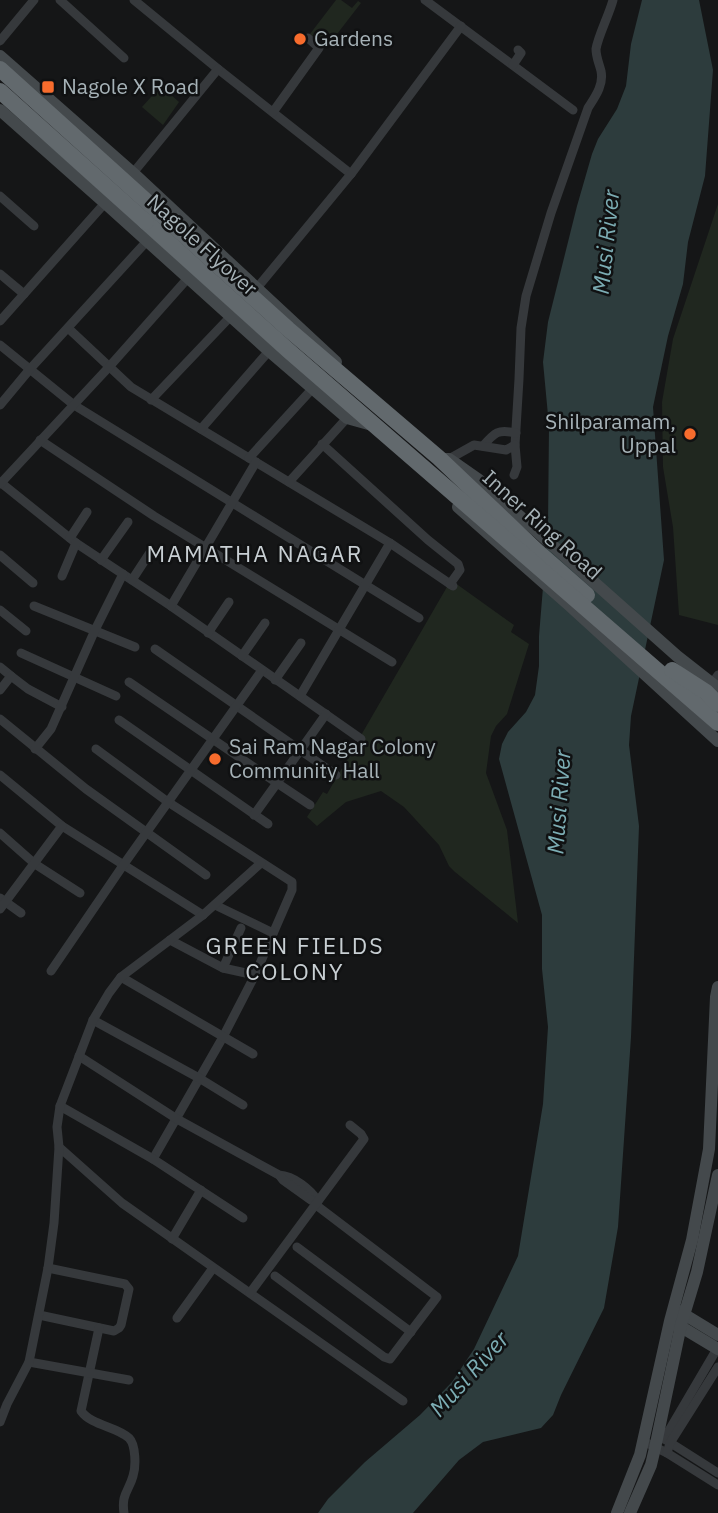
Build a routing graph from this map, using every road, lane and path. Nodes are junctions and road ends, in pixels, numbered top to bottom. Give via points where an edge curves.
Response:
1 (34, 0) edge
2 (60, 0) edge
3 (134, 0) edge
4 (425, 0) edge
5 (613, 0) edge
6 (461, 26) junction
7 (307, 38) dead end
8 (0, 41) edge
9 (518, 50) dead end
10 (0, 55) edge
11 (124, 58) dead end
12 (513, 65) junction
13 (0, 69) edge
14 (218, 69) junction
15 (0, 91) edge
16 (0, 110) edge
17 (573, 110) dead end
18 (273, 112) junction
19 (91, 136) junction
20 (65, 167) junction
21 (133, 173) junction
22 (351, 174) junction
23 (0, 196) edge
24 (105, 202) junction
25 (151, 216) junction
26 (34, 226) dead end
27 (148, 241) junction
28 (0, 274) edge
29 (188, 278) junction
30 (257, 288) junction
31 (24, 294) junction
32 (231, 316) junction
33 (0, 321) edge
34 (68, 328) junction
35 (0, 345) edge
36 (269, 351) junction
37 (109, 367) junction
38 (30, 369) junction
39 (340, 374) junction
40 (313, 388) junction
41 (151, 400) junction
42 (0, 405) edge
43 (74, 405) junction
44 (347, 418) junction
45 (377, 427) junction
46 (201, 429) junction
47 (516, 433) junction
48 (40, 440) junction
49 (394, 441) junction
50 (322, 444) junction
51 (515, 445) junction
52 (483, 446) junction
53 (444, 459) junction
54 (253, 460) junction
55 (514, 475) dead end
56 (289, 482) junction
57 (0, 483) edge
58 (232, 504) junction
59 (87, 512) dead end
60 (128, 522) dead end
61 (73, 541) junction
62 (390, 543) junction
63 (207, 548) junction
64 (151, 551) dead end
65 (0, 555) edge
66 (536, 558) junction
67 (101, 560) junction
68 (62, 576) dead end
69 (127, 577) junction
70 (33, 583) dead end
71 (365, 585) junction
72 (229, 602) dead end
73 (34, 606) dead end
74 (171, 606) junction
75 (0, 610) edge
76 (419, 618) dead end
77 (265, 623) dead end
78 (95, 630) junction
79 (339, 630) junction
80 (26, 631) dead end
81 (638, 631) junction
82 (208, 633) junction
83 (301, 643) dead end
84 (135, 648) dead end
85 (155, 649) dead end
86 (21, 653) dead end
87 (242, 656) junction
88 (392, 662) dead end
89 (0, 667) edge
90 (262, 670) junction
91 (11, 677) junction
92 (75, 677) junction
93 (275, 680) junction
94 (129, 682) dead end
95 (665, 685) junction
96 (714, 688) edge
97 (0, 690) edge
98 (116, 696) dead end
99 (300, 696) junction
100 (236, 705) junction
101 (62, 707) junction
102 (326, 714) junction
103 (120, 720) dead end
104 (718, 723) edge
105 (2, 725) edge
106 (213, 738) junction
107 (361, 739) dead end
108 (718, 741) edge
109 (35, 749) junction
110 (96, 749) dead end
111 (300, 751) junction
112 (190, 770) junction
113 (0, 775) edge
114 (337, 775) dead end
115 (277, 783) junction
116 (168, 802) junction
117 (310, 805) dead end
118 (254, 815) junction
119 (268, 824) dead end
120 (62, 826) junction
121 (0, 833) edge
122 (146, 833) junction
123 (261, 863) junction
124 (35, 864) junction
125 (124, 864) junction
126 (206, 875) dead end
127 (80, 893) dead end
128 (2, 903) edge
129 (215, 905) junction
130 (21, 913) dead end
131 (203, 915) junction
132 (241, 928) dead end
133 (273, 933) junction
134 (170, 940) junction
135 (223, 968) junction
136 (51, 971) dead end
137 (255, 975) junction
138 (121, 977) junction
139 (718, 987) edge
140 (93, 1020) junction
141 (223, 1037) junction
142 (253, 1054) dead end
143 (79, 1056) junction
144 (199, 1078) junction
145 (243, 1105) dead end
146 (60, 1106) junction
147 (177, 1119) junction
148 (350, 1125) dead end
149 (59, 1147) junction
150 (153, 1159) junction
151 (718, 1175) edge
152 (201, 1190) junction
153 (317, 1203) junction
154 (243, 1218) dead end
155 (172, 1239) junction
156 (297, 1247) dead end
157 (48, 1268) junction
158 (213, 1268) junction
159 (275, 1276) dead end
160 (250, 1293) junction
161 (39, 1315) junction
162 (677, 1317) junction
163 (177, 1318) dead end
164 (99, 1328) junction
165 (411, 1332) junction
166 (718, 1345) edge
167 (29, 1362) junction
168 (718, 1367) edge
169 (89, 1373) junction
170 (129, 1380) dead end
171 (403, 1401) dead end
172 (4, 1402) edge
173 (0, 1422) edge
174 (643, 1441) junction
175 (665, 1446) junction
176 (693, 1458) junction
177 (718, 1473) edge
178 (718, 1485) edge
179 (124, 1513) edge
180 (617, 1513) edge
181 (630, 1513) edge

1 - 8 street
2 - 11 street
3 - 14 street
4 - 6 street
5 - 47 street via 596,47 602,82 588,108 526,296
6 - 12 street
6 - 22 street
7 - 18 street via 319,48
9 - 12 street via 521,53
10 - 19 street
12 - 17 street
13 - 25 highway, Nagole Flyover, bridge
14 - 18 street
14 - 21 street
15 - 25 highway, Nagole Flyover, bridge
16 - 20 street
18 - 22 street
19 - 20 street
19 - 21 street
20 - 24 street
21 - 30 street
22 - 30 street
23 - 26 street
24 - 27 street
24 - 31 street
25 - 39 highway, Nagole Flyover
25 - 45 highway, Nagole Flyover via 277,341
27 - 29 street
27 - 34 street
28 - 31 street
29 - 32 street
29 - 37 street
30 - 39 street via 335,359
31 - 33 street
32 - 36 street
32 - 41 street
34 - 37 street
34 - 38 street
35 - 38 street
36 - 40 street
36 - 46 street
37 - 41 street
37 - 43 street
38 - 42 street
38 - 43 street
39 - 53 highway, Inner Ring Road
40 - 44 street
40 - 54 street
41 - 46 street
43 - 48 street
43 - 58 street
44 - 45 street
44 - 50 street
45 - 49 highway, Inner Ring Road
46 - 54 street
47 - 51 street
47 - 52 street via 503,430
48 - 57 street
48 - 63 street
49 - 66 highway, Inner Ring Road
49 - 95 street via 405,458 486,533
50 - 56 street
50 - 62 street via 460,570 451,585
51 - 52 street via 506,450
51 - 55 street
52 - 53 street via 474,445
53 - 66 highway, Inner Ring Road
53 - 81 street via 479,480
54 - 56 street
54 - 58 street
56 - 62 street
57 - 61 street
58 - 63 street
58 - 71 street
59 - 61 street
60 - 67 street
61 - 67 street
61 - 68 street
62 - 71 street
63 - 74 street
63 - 79 street
64 - 69 street
65 - 70 street
66 - 81 highway, Inner Ring Road
66 - 95 highway, Inner Ring Road
67 - 69 street
69 - 74 street
69 - 78 street
71 - 76 street
71 - 79 street
72 - 82 street
73 - 78 street
74 - 82 street
75 - 80 street
77 - 87 street
78 - 84 street
78 - 92 street
79 - 88 street
79 - 99 street
81 - 96 highway, Inner Ring Road via 670,669
82 - 87 street
83 - 93 street
85 - 100 street
86 - 92 street
87 - 90 street
89 - 91 street
90 - 93 street
90 - 100 street
91 - 97 street
91 - 101 street
92 - 98 street
92 - 101 street
93 - 99 street
94 - 106 street
95 - 104 highway, Inner Ring Road
95 - 108 street
99 - 102 street
100 - 106 street
100 - 111 street
101 - 109 street
102 - 107 street
102 - 111 street
103 - 112 street
105 - 109 street
106 - 112 street
106 - 115 street
109 - 122 street
110 - 116 street
111 - 114 street
111 - 115 street
112 - 116 street
112 - 118 street
113 - 120 street
115 - 117 street
115 - 118 street
116 - 122 street
116 - 123 street
118 - 119 street
120 - 124 street
120 - 125 street
121 - 124 street
122 - 125 street
122 - 126 street
123 - 129 street
123 - 133 street via 292,882
124 - 127 street
124 - 128 street
125 - 131 street
125 - 136 street
128 - 130 street
129 - 131 street
129 - 133 street
131 - 134 street
132 - 135 street
133 - 137 street
134 - 135 street
134 - 138 street
135 - 137 street
137 - 141 street
138 - 140 street
138 - 141 street
139 - 162 street via 709,1149
140 - 143 street
140 - 144 street
141 - 142 street
141 - 144 street
143 - 146 street
143 - 147 street
144 - 145 street
144 - 147 street
146 - 149 street
146 - 150 street
147 - 150 street
147 - 153 street via 279,1175
148 - 153 street via 364,1139
149 - 155 street via 122,1203
149 - 157 street
150 - 152 street
151 - 162 street via 697,1272
152 - 154 street
152 - 155 street
153 - 160 street
153 - 165 street via 437,1297
155 - 158 street
156 - 165 street
157 - 161 street
157 - 164 street via 127,1285 119,1328
158 - 160 street
158 - 163 street
159 - 165 street via 384,1357 390,1359
160 - 171 street
161 - 164 street
161 - 167 street
162 - 166 street
162 - 174 street
162 - 175 street
164 - 169 street
166 - 175 street
167 - 169 street
167 - 172 street
168 - 175 street
169 - 170 street
169 - 179 street via 81,1411 127,1436 133,1444 134,1472 123,1499
172 - 173 street
174 - 175 street
174 - 180 street
175 - 176 street
175 - 176 street
175 - 178 street
175 - 181 street via 651,1465
176 - 177 street

